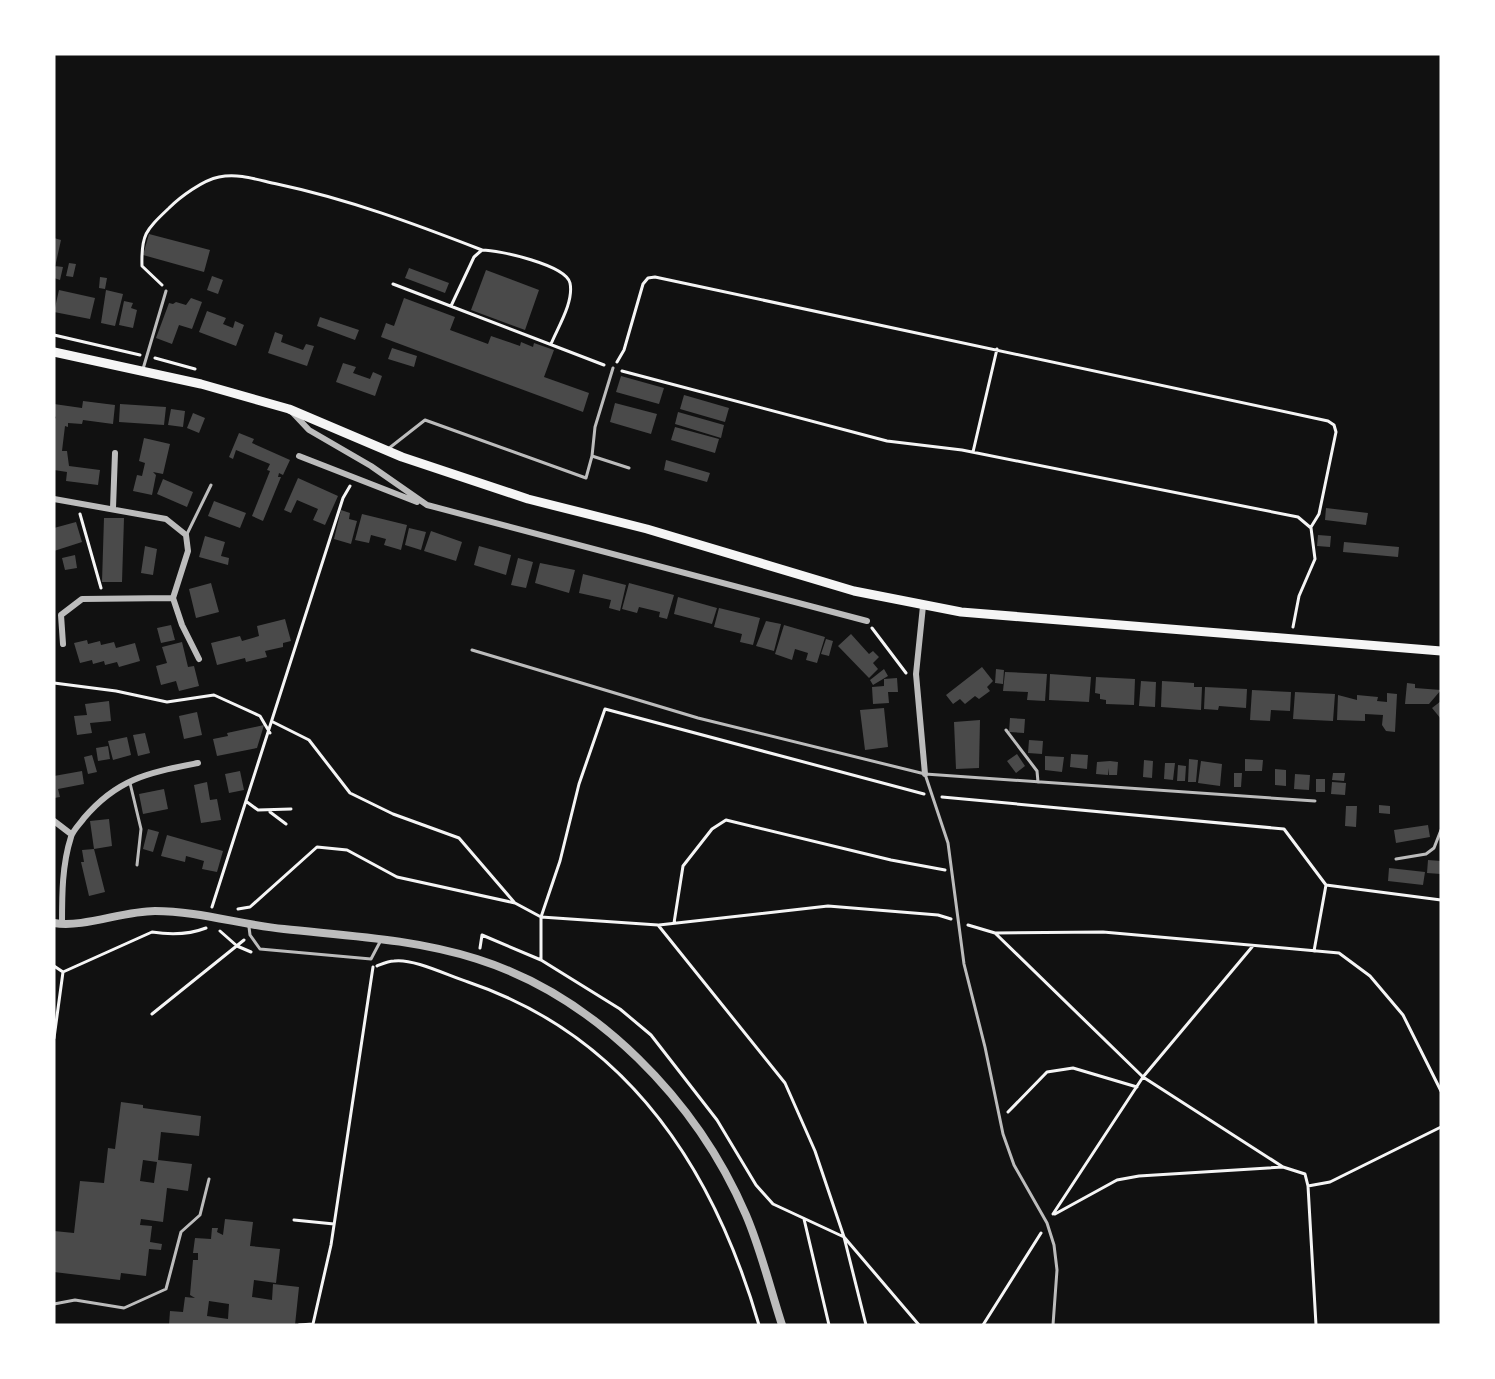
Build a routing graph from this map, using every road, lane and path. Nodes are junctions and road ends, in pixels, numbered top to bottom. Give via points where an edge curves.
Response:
1 (482, 250) junction
2 (393, 284) dead end
3 (166, 291) joint
4 (451, 306) junction
5 (550, 344) junction
6 (997, 349) junction
7 (54, 352) edge
8 (613, 368) junction
9 (142, 371) junction
10 (290, 409) junction
11 (386, 450) junction
12 (973, 452) junction
13 (115, 453) dead end
14 (299, 456) dead end
15 (592, 456) junction
16 (629, 468) dead end
17 (354, 479) junction
18 (211, 485) dead end
19 (54, 499) edge
20 (78, 504) junction
21 (426, 505) junction
22 (113, 508) junction
23 (1311, 528) junction
24 (186, 535) junction
25 (173, 598) junction
26 (104, 599) junction
27 (923, 606) junction
28 (867, 621) joint
29 (1292, 639) junction
30 (63, 644) dead end
31 (472, 650) dead end
32 (1441, 651) edge
33 (199, 659) dead end
34 (916, 674) junction
35 (54, 684) edge
36 (273, 722) junction
37 (1006, 730) dead end
38 (270, 733) junction
39 (198, 763) dead end
40 (925, 774) junction
41 (130, 781) junction
42 (1038, 782) junction
43 (932, 796) junction
44 (1315, 801) dead end
45 (247, 802) junction
46 (291, 809) dead end
47 (268, 811) junction
48 (54, 821) edge
49 (286, 824) dead end
50 (1441, 830) edge
51 (71, 834) junction
52 (1396, 858) dead end
53 (137, 866) dead end
54 (952, 868) junction
55 (1326, 885) junction
56 (1441, 900) edge
57 (515, 903) junction
58 (250, 907) dead end
59 (212, 908) dead end
60 (541, 917) junction
61 (957, 922) junction
62 (674, 923) junction
63 (58, 924) edge
64 (658, 925) junction
65 (249, 926) junction
66 (206, 928) dead end
67 (995, 933) junction
68 (381, 938) junction
69 (237, 946) dead end
70 (1252, 947) junction
71 (1313, 952) junction
72 (478, 959) junction
73 (541, 960) junction
74 (54, 966) edge
75 (63, 972) junction
76 (152, 1014) dead end
77 (54, 1038) edge
78 (1143, 1077) junction
79 (1137, 1087) junction
80 (1441, 1091) edge
81 (1000, 1120) junction
82 (1441, 1127) edge
83 (1283, 1167) junction
84 (209, 1179) dead end
85 (1308, 1186) junction
86 (804, 1219) junction
87 (294, 1220) dead end
88 (1047, 1223) junction
89 (334, 1224) junction
90 (844, 1237) junction
91 (54, 1304) edge
92 (299, 1325) edge
93 (759, 1325) edge
94 (782, 1325) edge
95 (829, 1325) edge
96 (866, 1325) edge
97 (919, 1325) edge
98 (983, 1325) edge
99 (1053, 1325) edge
100 (1316, 1325) edge

1 - 3 path via 376,210 240,176 217,177 172,205 146,230 142,266
1 - 4 path via 474,257
1 - 5 path via 500,250 564,272 570,282 570,297
2 - 4 path
3 - 9 lane
4 - 5 path
5 - 8 path
6 - 8 path via 655,277 643,284 624,350
6 - 12 path
6 - 23 path via 1328,421 1336,432 1319,514
7 - 9 main road
8 - 12 path via 887,441
8 - 15 lane
9 - 10 main road
10 - 11 main road
10 - 21 street via 309,430 371,466
11 - 15 lane via 425,420 586,478
11 - 27 main road via 528,499 625,523 854,591
12 - 23 path via 1298,518
13 - 22 street
14 - 17 street
15 - 16 lane
17 - 21 street
17 - 36 path via 343,498
18 - 24 lane
19 - 20 street
20 - 22 street
20 - 26 path
21 - 28 street
22 - 24 street via 166,519
23 - 29 path via 1315,559 1299,596
24 - 25 street via 188,551
25 - 26 street
25 - 33 street
26 - 30 street via 82,599 61,615
27 - 29 main road
27 - 34 street
28 - 34 path via 906,674
29 - 32 main road
31 - 40 lane via 698,718
34 - 40 street
35 - 38 path via 167,702 214,695 260,716
36 - 38 path
36 - 57 path via 309,740 350,794 459,838
37 - 42 lane via 1037,771
38 - 45 path
39 - 41 street
40 - 42 lane
40 - 43 lane
41 - 51 street via 102,798
41 - 53 lane via 141,829
42 - 44 lane
43 - 54 lane
43 - 55 path via 1284,829
43 - 60 path via 605,709
45 - 47 path via 258,810
45 - 59 path
46 - 47 path
47 - 49 path
48 - 51 street
50 - 52 lane via 1434,848 1426,854
51 - 63 street
54 - 61 lane
54 - 62 path via 942,872 726,820 711,829 683,866
55 - 56 path
55 - 71 path
57 - 58 path via 397,877 347,850 316,846
57 - 60 path
60 - 64 path
60 - 73 path
61 - 62 path via 938,915 828,906
61 - 67 path
61 - 81 lane
62 - 64 path
63 - 65 street via 156,911
64 - 90 path via 785,1083 815,1151
65 - 68 street
65 - 68 lane via 260,949 371,959
66 - 75 path via 168,935 152,932
67 - 70 path via 1103,932
67 - 78 path
68 - 72 street
69 - 76 path
70 - 71 path
70 - 78 path
71 - 80 path via 1339,953 1370,976 1403,1015
72 - 73 path via 482,935
72 - 94 street via 536,984 592,1020 630,1051 681,1107 710,1147 738,1198
73 - 86 path via 620,1009 651,1035 717,1119 756,1185 773,1204
74 - 75 path
75 - 77 path
78 - 79 path
78 - 83 path
79 - 81 path via 1073,1068 1047,1072
79 - 88 path
81 - 88 lane via 1014,1165
82 - 85 path via 1330,1182
83 - 85 path via 1305,1174
83 - 88 path via 1117,1180 1058,1212
84 - 91 lane via 200,1215 181,1232 166,1289 124,1308 75,1300
85 - 100 path
86 - 90 path
86 - 95 path
87 - 89 path
88 - 98 path
88 - 99 lane via 1058,1270
89 - 92 path via 313,1324
89 - 93 path via 373,967 395,960 490,989 549,1020 606,1062 645,1100 682,1148 719,1212
90 - 96 path
90 - 97 path

